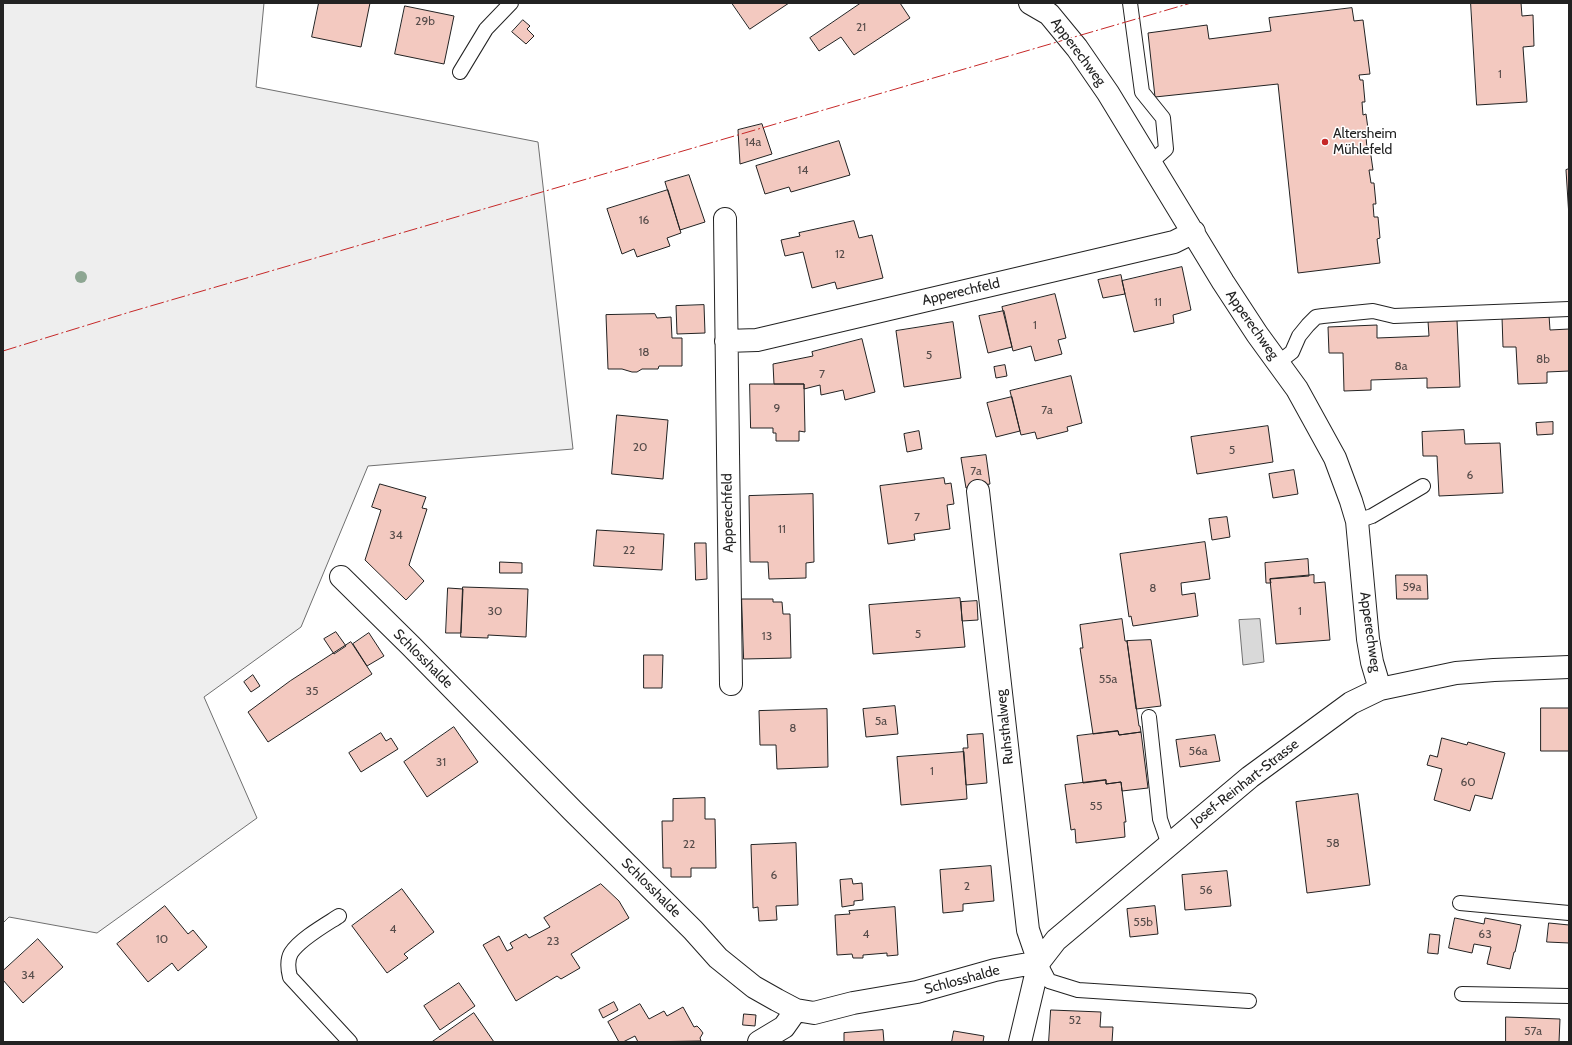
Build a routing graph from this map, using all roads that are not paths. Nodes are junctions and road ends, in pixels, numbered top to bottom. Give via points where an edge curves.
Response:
1 (511, 3) edge
2 (1030, 3) edge
3 (1130, 3) edge
4 (460, 72) dead end
5 (1150, 163) junction
6 (725, 219) dead end
7 (1194, 232) junction
8 (1569, 309) edge
9 (726, 341) junction
10 (1279, 362) junction
11 (1423, 486) dead end
12 (978, 491) dead end
13 (1357, 520) junction
14 (341, 577) dead end
15 (1569, 667) edge
16 (731, 684) dead end
17 (1380, 689) junction
18 (1149, 717) dead end
19 (1169, 845) junction
20 (1460, 903) dead end
21 (1569, 913) edge
22 (339, 916) dead end
23 (1039, 962) junction
24 (1462, 994) dead end
25 (1569, 996) edge
26 (1249, 1001) dead end
27 (796, 1010) junction
28 (350, 1042) edge
29 (759, 1042) edge
30 (1020, 1042) edge

1 - 4 lane via 486,29
2 - 5 street, Apperechweg via 1049,14 1077,48 1108,93
3 - 5 lane via 1142,92 1163,118 1166,149
5 - 7 street, Apperechweg
6 - 9 street, Apperechfeld
7 - 9 street, Apperechfeld via 1174,242 757,340
7 - 10 street, Apperechweg via 1238,306
8 - 10 lane via 1394,316 1373,311 1316,317 1299,336 1292,352
9 - 16 street, Apperechfeld
10 - 13 street, Apperechweg via 1298,390 1335,458
11 - 13 lane via 1372,516
12 - 23 street, Ruhsthalweg via 1028,930
13 - 17 street, Apperechweg via 1368,639
14 - 27 street, Schlosshalde via 718,958 754,987
15 - 17 street, Josef-Reinhart-Strasse via 1456,673
17 - 19 street, Josef-Reinhart-Strasse via 1352,703 1316,728 1250,777
18 - 19 lane via 1160,819
19 - 23 street, Josef-Reinhart-Strasse via 1056,940
20 - 21 lane
22 - 28 lane via 302,942 291,953 288,966 290,977
23 - 26 lane via 1049,981 1078,990
23 - 27 street, Schlosshalde via 996,970 917,992 853,1003 814,1013
23 - 30 street, Josef-Reinhart-Strasse
24 - 25 lane
27 - 29 street via 784,1027

